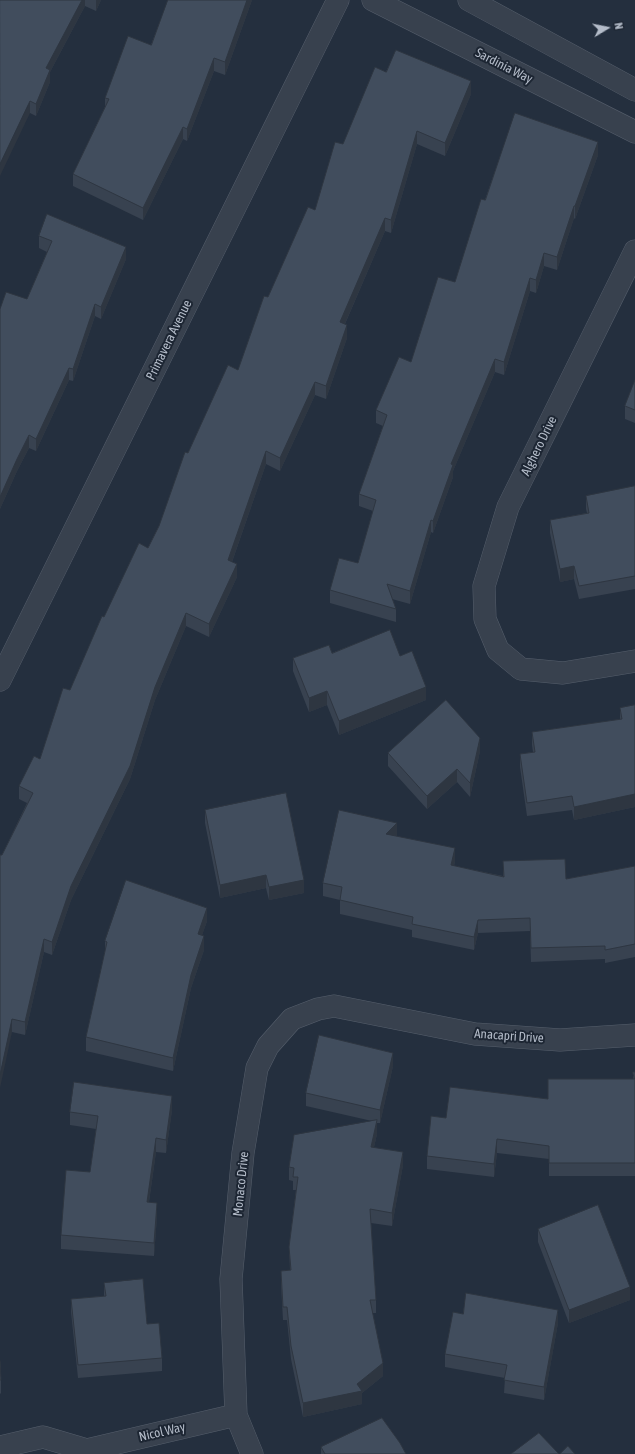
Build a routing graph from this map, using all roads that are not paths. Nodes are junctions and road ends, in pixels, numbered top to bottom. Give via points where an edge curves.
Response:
1 (338, 0) edge
2 (373, 0) edge
3 (469, 0) edge
4 (635, 90) edge
5 (635, 132) edge
6 (635, 251) edge
7 (635, 661) edge
8 (0, 680) edge
9 (385, 1016) joint
10 (635, 1035) edge
11 (236, 1415) junction
12 (0, 1447) edge
13 (84, 1452) edge
14 (252, 1454) edge

1 - 8 street, Primavera Avenue
2 - 5 street, Sardinia Way
3 - 4 street
6 - 7 street, Alghero Drive via 508,508 484,586 485,619 498,650 521,669 563,673
9 - 10 street, Anacapri Drive via 475,1034 560,1040
9 - 11 street, Monaco Drive via 334,1006 299,1016 292,1019 268,1046 257,1068 243,1153 231,1279
11 - 13 street, Nicol Way
11 - 14 street, Monaco Drive
12 - 13 street, Nicol Way via 43,1438

